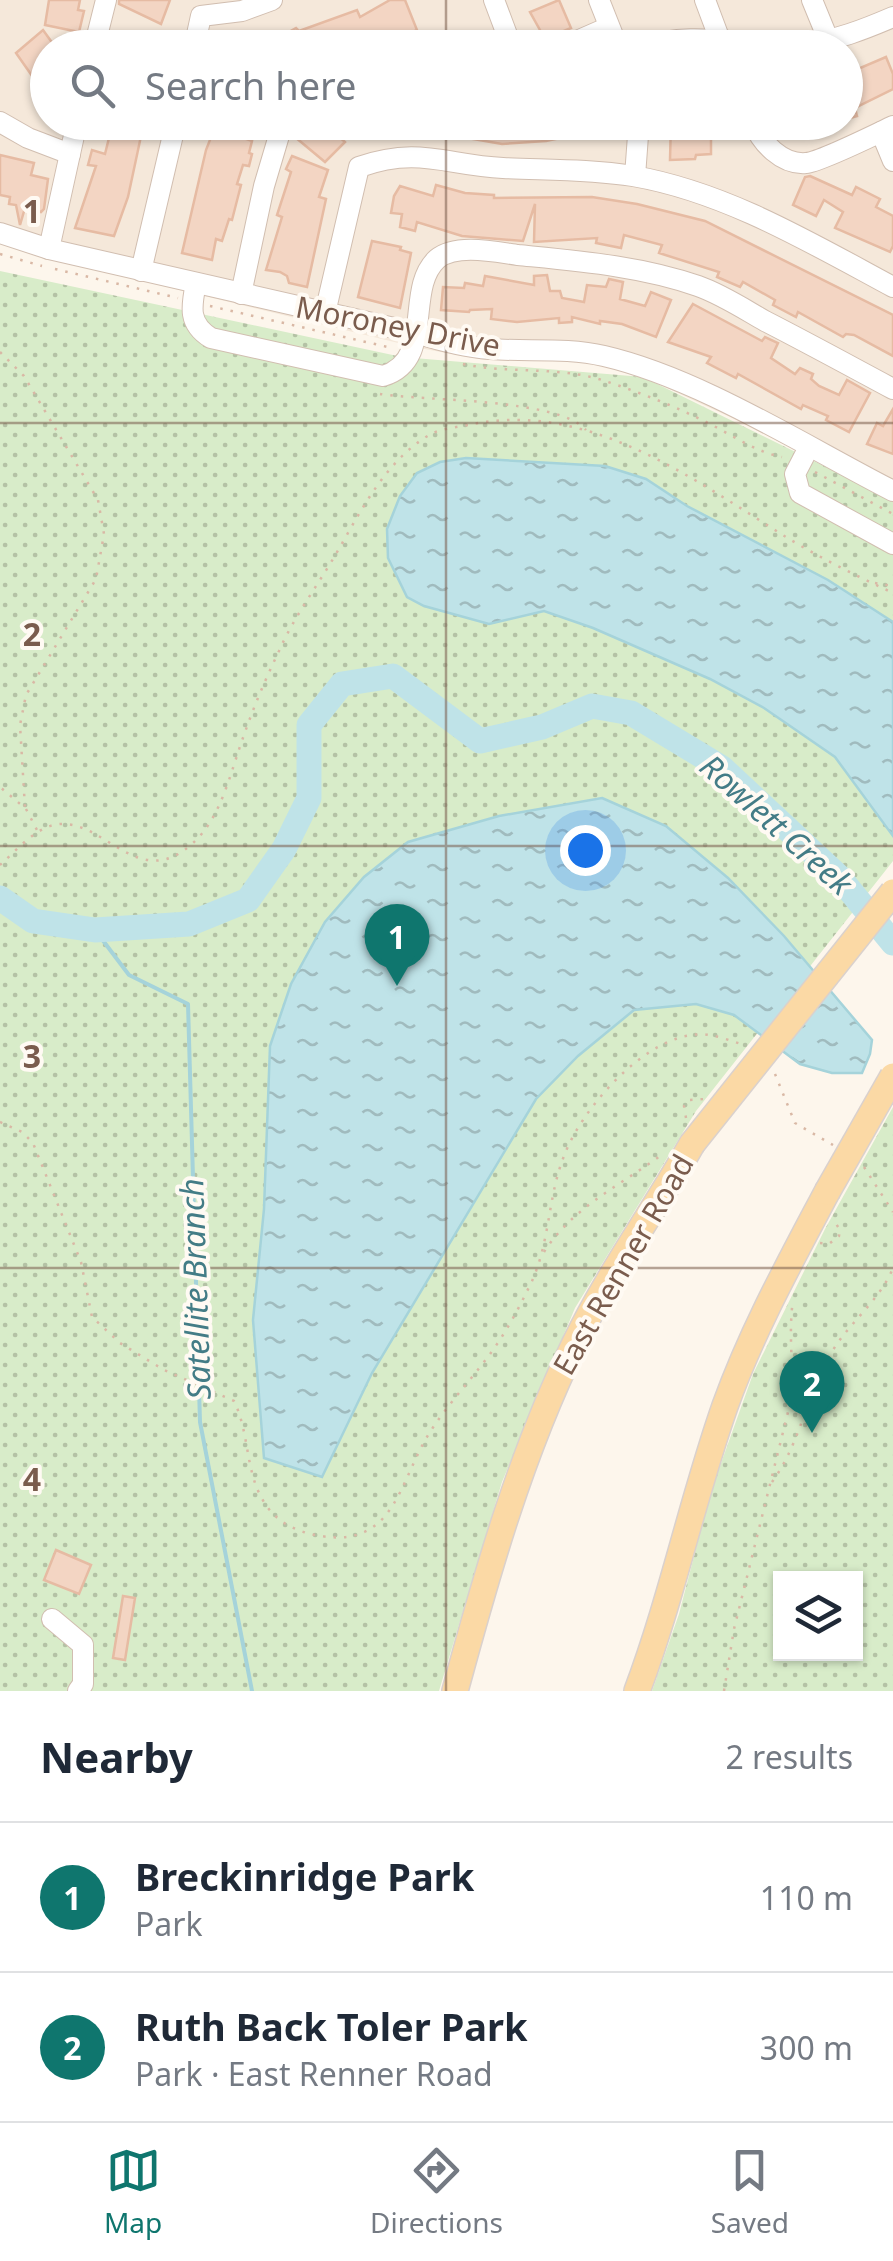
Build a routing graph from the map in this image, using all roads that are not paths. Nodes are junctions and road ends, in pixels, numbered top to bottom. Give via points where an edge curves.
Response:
1 (106, 0) edge
2 (272, 0) edge
3 (494, 0) edge
4 (599, 0) edge
5 (705, 0) edge
6 (812, 0) edge
7 (893, 17) edge
8 (610, 27) junction
9 (98, 30) edge
10 (198, 30) edge
11 (505, 30) edge
12 (603, 30) edge
13 (611, 30) edge
14 (716, 30) edge
15 (824, 30) edge
16 (861, 30) edge
17 (0, 122) edge
18 (887, 129) edge
19 (30, 139) edge
20 (863, 139) edge
21 (33, 140) edge
22 (73, 140) edge
23 (172, 140) edge
24 (278, 140) edge
25 (638, 140) edge
26 (764, 140) edge
27 (861, 140) edge
28 (70, 154) junction
29 (893, 162) edge
30 (635, 176) junction
31 (0, 233) edge
32 (49, 249) junction
33 (141, 271) junction
34 (893, 287) edge
35 (194, 292) junction
36 (241, 294) junction
37 (325, 313) junction
38 (413, 342) junction
39 (893, 388) edge
40 (804, 454) junction
41 (893, 491) edge
42 (893, 544) edge
43 (893, 892) edge
44 (893, 1076) edge
45 (52, 1620) dead end
46 (78, 1691) edge
47 (455, 1691) edge
48 (637, 1691) edge

1 - 9 street
2 - 10 street via 202,16
3 - 11 street
4 - 8 street
5 - 14 street
6 - 15 street
7 - 16 street
8 - 12 street
8 - 13 street
17 - 19 street
18 - 20 street
18 - 29 street
21 - 28 street
22 - 28 street
23 - 33 street
24 - 36 street
25 - 30 street
26 - 27 street via 780,157 806,163
28 - 32 street
30 - 34 street via 744,210
30 - 37 street via 415,155 360,167
31 - 32 street, Moroney Drive
32 - 33 street, Moroney Drive
33 - 35 street, Moroney Drive
35 - 36 street, Moroney Drive
35 - 38 street via 194,322 212,338 383,376 407,362
36 - 37 street, Moroney Drive
37 - 38 street, Moroney Drive
38 - 39 street via 435,261 449,252 482,251 658,274 703,288
38 - 40 street, Moroney Drive via 558,349 636,364 673,378
40 - 41 street, Moroney Drive
40 - 42 street via 795,474 800,493
43 - 47 main road, East Renner Road, bridge via 685,1140 612,1273 551,1394 505,1520
44 - 48 main road, bridge via 828,1204 770,1298 725,1406
45 - 46 street via 83,1645 84,1684

